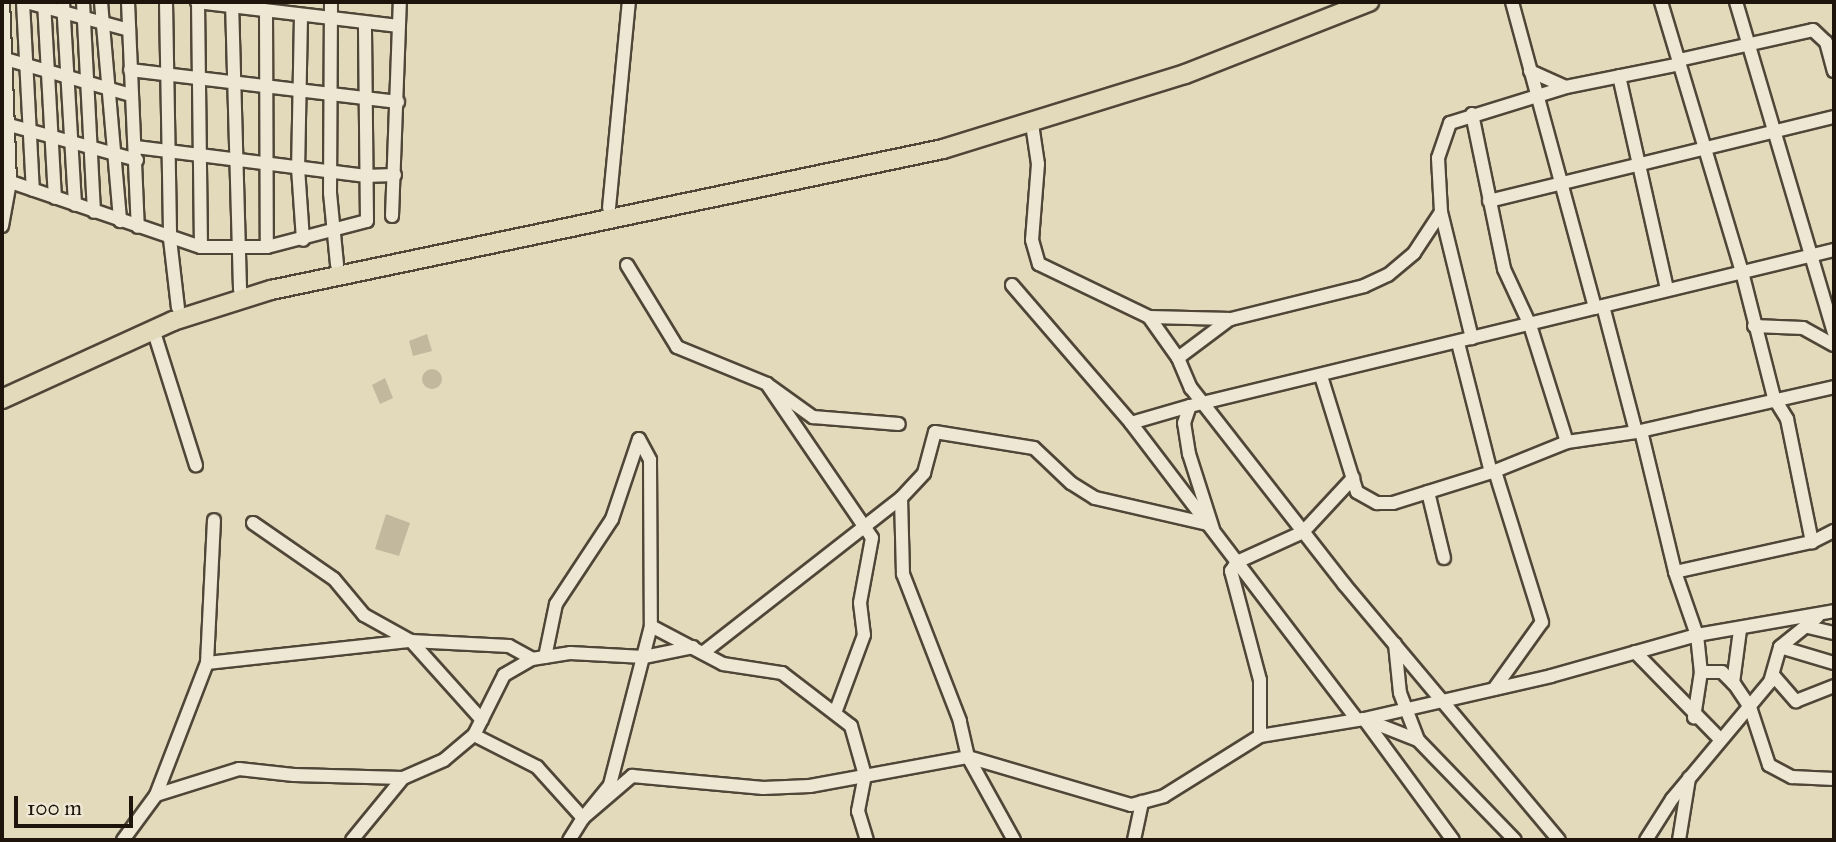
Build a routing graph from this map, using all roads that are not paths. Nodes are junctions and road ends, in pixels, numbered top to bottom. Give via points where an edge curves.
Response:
1 (3, 2) edge
2 (25, 2) edge
3 (83, 2) edge
4 (101, 2) edge
5 (128, 2) edge
6 (166, 2) edge
7 (197, 2) edge
8 (331, 2) edge
9 (400, 2) edge
10 (629, 2) edge
11 (1340, 2) edge
12 (1369, 2) edge
13 (1512, 2) edge
14 (1661, 2) edge
15 (1736, 2) edge
16 (232, 3) edge
17 (44, 4) edge
18 (64, 7) edge
19 (266, 11) junction
20 (301, 16) junction
21 (84, 18) junction
22 (331, 19) junction
23 (365, 23) junction
24 (103, 24) junction
25 (400, 26) junction
26 (129, 30) junction
27 (1748, 43) junction
28 (4, 59) edge
29 (1680, 62) junction
30 (28, 66) junction
31 (130, 70) junction
32 (1530, 71) junction
33 (1834, 71) edge
34 (49, 72) junction
35 (167, 72) junction
36 (1619, 76) junction
37 (69, 77) junction
38 (202, 80) junction
39 (89, 83) junction
40 (237, 83) junction
41 (266, 86) junction
42 (1566, 87) junction
43 (111, 89) junction
44 (299, 90) junction
45 (131, 95) junction
46 (329, 97) junction
47 (364, 97) junction
48 (1538, 97) junction
49 (398, 102) junction
50 (1472, 114) junction
51 (1834, 117) edge
52 (5, 124) edge
53 (1032, 124) junction
54 (32, 131) junction
55 (1774, 132) junction
56 (53, 137) junction
57 (72, 142) junction
58 (136, 147) junction
59 (94, 148) junction
60 (1706, 150) junction
61 (170, 151) junction
62 (115, 154) junction
63 (203, 155) junction
64 (137, 160) junction
65 (235, 160) junction
66 (1637, 162) junction
67 (266, 164) junction
68 (298, 168) junction
69 (329, 172) junction
70 (395, 175) junction
71 (364, 176) junction
72 (6, 180) edge
73 (1562, 182) junction
74 (33, 190) junction
75 (55, 198) junction
76 (1489, 201) junction
77 (75, 205) junction
78 (610, 208) junction
79 (94, 212) junction
80 (1441, 212) junction
81 (393, 216) dead end
82 (120, 221) junction
83 (2, 226) edge
84 (138, 227) junction
85 (333, 231) junction
86 (170, 239) junction
87 (303, 240) junction
88 (201, 247) junction
89 (267, 247) junction
90 (240, 250) junction
91 (1834, 250) edge
92 (1811, 256) junction
93 (337, 265) junction
94 (627, 265) dead end
95 (1742, 272) junction
96 (1012, 285) dead end
97 (1667, 289) junction
98 (240, 290) junction
99 (1599, 307) junction
100 (178, 308) junction
101 (1149, 317) junction
102 (1231, 319) junction
103 (1530, 325) junction
104 (1754, 326) junction
105 (153, 329) junction
106 (1834, 333) edge
107 (1472, 338) junction
108 (1458, 342) junction
109 (1834, 345) edge
110 (1178, 358) junction
111 (1321, 376) junction
112 (767, 384) junction
113 (1834, 387) edge
114 (2, 388) edge
115 (1774, 398) junction
116 (2, 399) edge
117 (1197, 405) junction
118 (1132, 423) junction
119 (899, 424) dead end
120 (1639, 431) junction
121 (1567, 442) junction
122 (196, 465) dead end
123 (1493, 472) junction
124 (1353, 478) junction
125 (1427, 492) junction
126 (901, 498) junction
127 (214, 520) dead end
128 (253, 523) dead end
129 (865, 526) junction
130 (1211, 527) junction
131 (1834, 531) edge
132 (1303, 532) junction
133 (1812, 542) junction
134 (1444, 558) dead end
135 (1237, 562) junction
136 (1675, 572) junction
137 (1834, 611) edge
138 (1818, 617) junction
139 (1771, 625) junction
140 (651, 626) junction
141 (1808, 627) junction
142 (1740, 630) junction
143 (1834, 632) edge
144 (1697, 635) junction
145 (411, 641) junction
146 (1395, 643) junction
147 (1783, 644) junction
148 (699, 649) junction
149 (1635, 652) junction
150 (644, 657) junction
151 (538, 658) junction
152 (207, 663) junction
153 (1834, 663) edge
154 (1701, 672) junction
155 (1773, 675) junction
156 (1733, 683) junction
157 (1834, 686) edge
158 (1494, 689) junction
159 (1443, 700) junction
160 (1750, 707) junction
161 (1406, 709) junction
162 (835, 713) junction
163 (1694, 717) junction
164 (482, 720) junction
165 (1361, 720) junction
166 (474, 735) junction
167 (1260, 736) junction
168 (1418, 740) junction
169 (1721, 740) junction
170 (968, 757) junction
171 (864, 775) junction
172 (403, 778) junction
173 (1689, 778) junction
174 (1834, 779) edge
175 (156, 795) junction
176 (1142, 802) junction
177 (583, 818) junction
178 (123, 840) edge
179 (352, 840) edge
180 (569, 840) edge
181 (867, 840) edge
182 (1014, 840) edge
183 (1134, 840) edge
184 (1453, 840) edge
185 (1515, 840) edge
186 (1559, 840) edge
187 (1646, 840) edge
188 (1679, 840) edge

1 - 28 street
2 - 17 street
2 - 30 street
3 - 21 street
4 - 24 street
5 - 26 street
6 - 35 street
7 - 16 street
7 - 38 street
8 - 22 street
9 - 25 street
10 - 78 street
11 - 78 highway via 1182,64 1002,123
12 - 53 highway via 1185,74
13 - 32 street
14 - 29 street
15 - 27 street
16 - 19 street
16 - 40 street
17 - 18 street
17 - 34 street
18 - 21 street
18 - 37 street
19 - 20 street
19 - 41 street
20 - 22 street
20 - 44 street
21 - 24 street
21 - 39 street
22 - 23 street
22 - 46 street
23 - 25 street
23 - 47 street
24 - 26 street
24 - 43 street
25 - 49 street
26 - 31 street
27 - 29 street
27 - 33 street via 1817,31 1826,42
27 - 55 street
28 - 30 street
28 - 52 street
29 - 36 street
29 - 60 street
30 - 34 street
30 - 54 street
31 - 35 street
31 - 45 street
32 - 42 street
32 - 48 street
34 - 37 street
34 - 56 street
35 - 38 street
35 - 61 street
36 - 42 street
36 - 66 street
37 - 39 street
37 - 57 street
38 - 40 street
38 - 63 street
39 - 43 street
39 - 59 street
40 - 41 street
40 - 65 street
41 - 44 street
41 - 67 street
42 - 48 street
43 - 45 street
43 - 62 street
44 - 46 street
44 - 68 street
45 - 58 street
46 - 47 street
46 - 69 street
47 - 49 street
47 - 71 street
48 - 50 street
48 - 73 street
49 - 70 street
50 - 76 street
50 - 80 street via 1450,124 1443,136 1438,158
51 - 55 street
52 - 54 street
52 - 72 street
53 - 101 street via 1038,164 1032,240 1040,264
53 - 105 highway via 943,149 314,280
54 - 56 street
54 - 74 street
55 - 60 street
55 - 92 street
56 - 57 street
56 - 75 street
57 - 59 street
57 - 77 street
58 - 61 street
58 - 64 street
59 - 62 street
59 - 79 street
60 - 66 street
60 - 95 street
61 - 63 street
61 - 86 street
62 - 64 street
62 - 82 street
63 - 65 street
63 - 88 street
64 - 84 street
65 - 67 street
65 - 90 street
66 - 73 street
66 - 97 street
67 - 68 street
67 - 89 street
68 - 69 street
68 - 87 street
69 - 71 street
69 - 85 street
70 - 71 street
70 - 81 street
71 - 85 street via 367,221
72 - 74 street
72 - 83 street
73 - 76 street
73 - 99 street
74 - 75 street
75 - 77 street
76 - 103 street via 1510,286
77 - 79 street
78 - 93 highway
79 - 82 street
80 - 102 street via 1414,253 1388,275 1364,286
80 - 107 street
82 - 84 street
84 - 86 street
85 - 87 street
85 - 93 street
86 - 88 street
86 - 100 street
87 - 89 street
88 - 90 street
89 - 90 street
90 - 98 street
91 - 92 street
92 - 95 street
92 - 106 street
93 - 98 highway
94 - 112 street via 677,347
95 - 97 street
95 - 104 street
96 - 118 street
97 - 99 street
98 - 100 highway
99 - 103 street
99 - 120 street
100 - 114 highway
101 - 102 street
101 - 110 street
102 - 110 street
103 - 107 street
103 - 121 street
104 - 109 street via 1803,328
104 - 115 street
105 - 116 highway
105 - 122 street
107 - 108 street
108 - 111 street
108 - 123 street
110 - 117 street
111 - 117 street
111 - 124 street
112 - 119 street via 813,416
112 - 129 street
113 - 115 street
115 - 120 street
115 - 133 street via 1787,419
117 - 118 street
117 - 130 street via 1184,423
117 - 132 street
118 - 130 street
120 - 121 street
120 - 136 street
121 - 123 street
123 - 125 street
123 - 158 street via 1542,622
124 - 125 street via 1357,492 1377,503
124 - 132 street
125 - 134 street
126 - 129 street
126 - 130 street via 924,473 938,430 1034,448 1071,484 1095,498
126 - 170 street via 902,574 960,721
127 - 152 street
128 - 145 street via 334,579 364,615
129 - 148 street
129 - 162 street via 872,538 860,603 864,635
130 - 135 street
131 - 133 street
132 - 135 street
132 - 146 street
133 - 136 street
135 - 165 street
135 - 167 street via 1230,578 1260,680
136 - 144 street
137 - 138 street
138 - 139 street
138 - 141 street
139 - 142 street
139 - 147 street
140 - 148 street
140 - 150 street
140 - 151 street via 650,460 639,439 612,519 556,604
141 - 143 street
141 - 147 street
142 - 144 street
142 - 156 street
144 - 149 street
144 - 154 street
145 - 151 street via 509,646
145 - 152 street
145 - 164 street
146 - 159 street
146 - 161 street
147 - 153 street
147 - 155 street
148 - 150 street
148 - 162 street via 723,664 782,673
149 - 158 street
149 - 163 street
150 - 151 street via 570,653
150 - 177 street via 610,785
151 - 164 street via 504,676
152 - 175 street
154 - 156 street via 1722,672
154 - 163 street
155 - 157 street via 1796,702
155 - 160 street
156 - 160 street
158 - 159 street
159 - 161 street
159 - 186 street
160 - 169 street
160 - 174 street via 1769,765 1792,777
161 - 165 street
161 - 168 street
162 - 171 street via 851,726
163 - 169 street
164 - 166 street
165 - 167 street
165 - 168 street
165 - 184 street
166 - 172 street via 444,760
166 - 177 street via 537,767
167 - 176 street via 1164,796
168 - 185 street
169 - 173 street
170 - 171 street
170 - 176 street via 1131,805
170 - 182 street
171 - 177 street via 810,786 763,788 632,776
171 - 181 street via 858,811
172 - 175 street via 239,769
172 - 179 street
173 - 187 street
173 - 188 street
175 - 178 street
176 - 183 street
177 - 180 street

